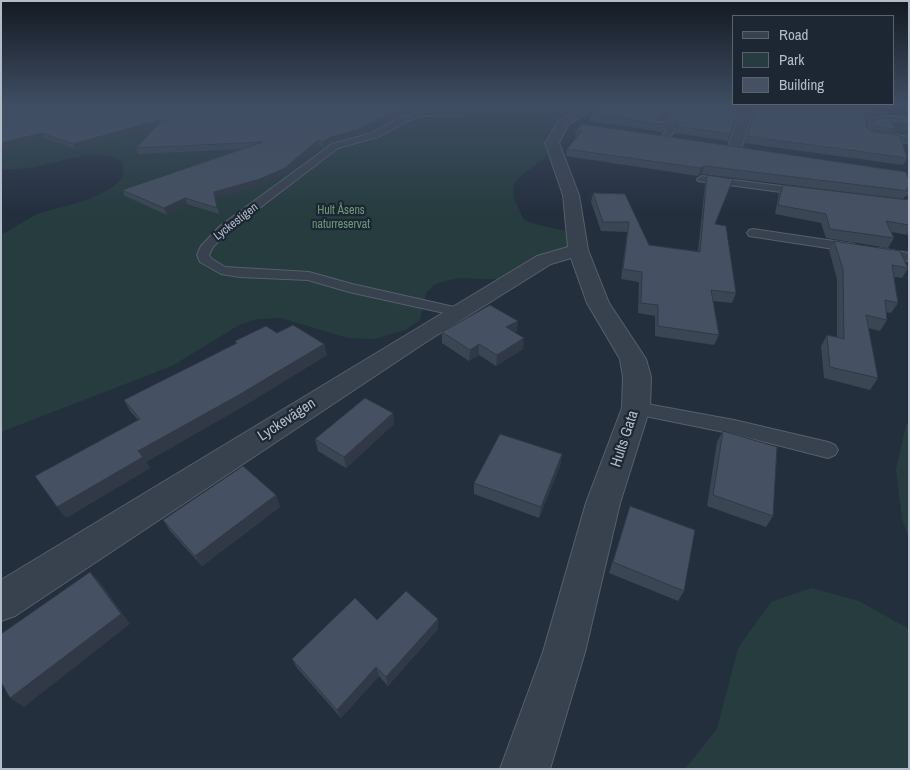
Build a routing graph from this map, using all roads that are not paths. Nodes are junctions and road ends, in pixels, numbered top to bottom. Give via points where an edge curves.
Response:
1 (353, 141) edge
2 (554, 141) edge
3 (737, 141) edge
4 (718, 147) edge
5 (734, 149) junction
6 (749, 152) edge
7 (702, 179) edge
8 (814, 193) edge
9 (753, 233) dead end
10 (578, 250) junction
11 (909, 257) edge
12 (458, 312) junction
13 (636, 408) junction
14 (828, 450) dead end
15 (1, 602) edge
16 (525, 769) edge

1 - 12 lane, Lyckestigen via 335,146 224,229 207,246 203,255 207,262 221,270 240,273 308,276
2 - 10 street, Hults Gata via 552,143 570,195
3 - 5 street
4 - 5 street
5 - 6 street
7 - 8 lane
9 - 11 lane
10 - 12 street, Lyckevägen via 544,260
10 - 13 street, Hults Gata via 598,303 633,359 637,377
12 - 15 street, Lyckevägen
13 - 14 lane
13 - 16 street, Hults Gata via 604,503 564,652

